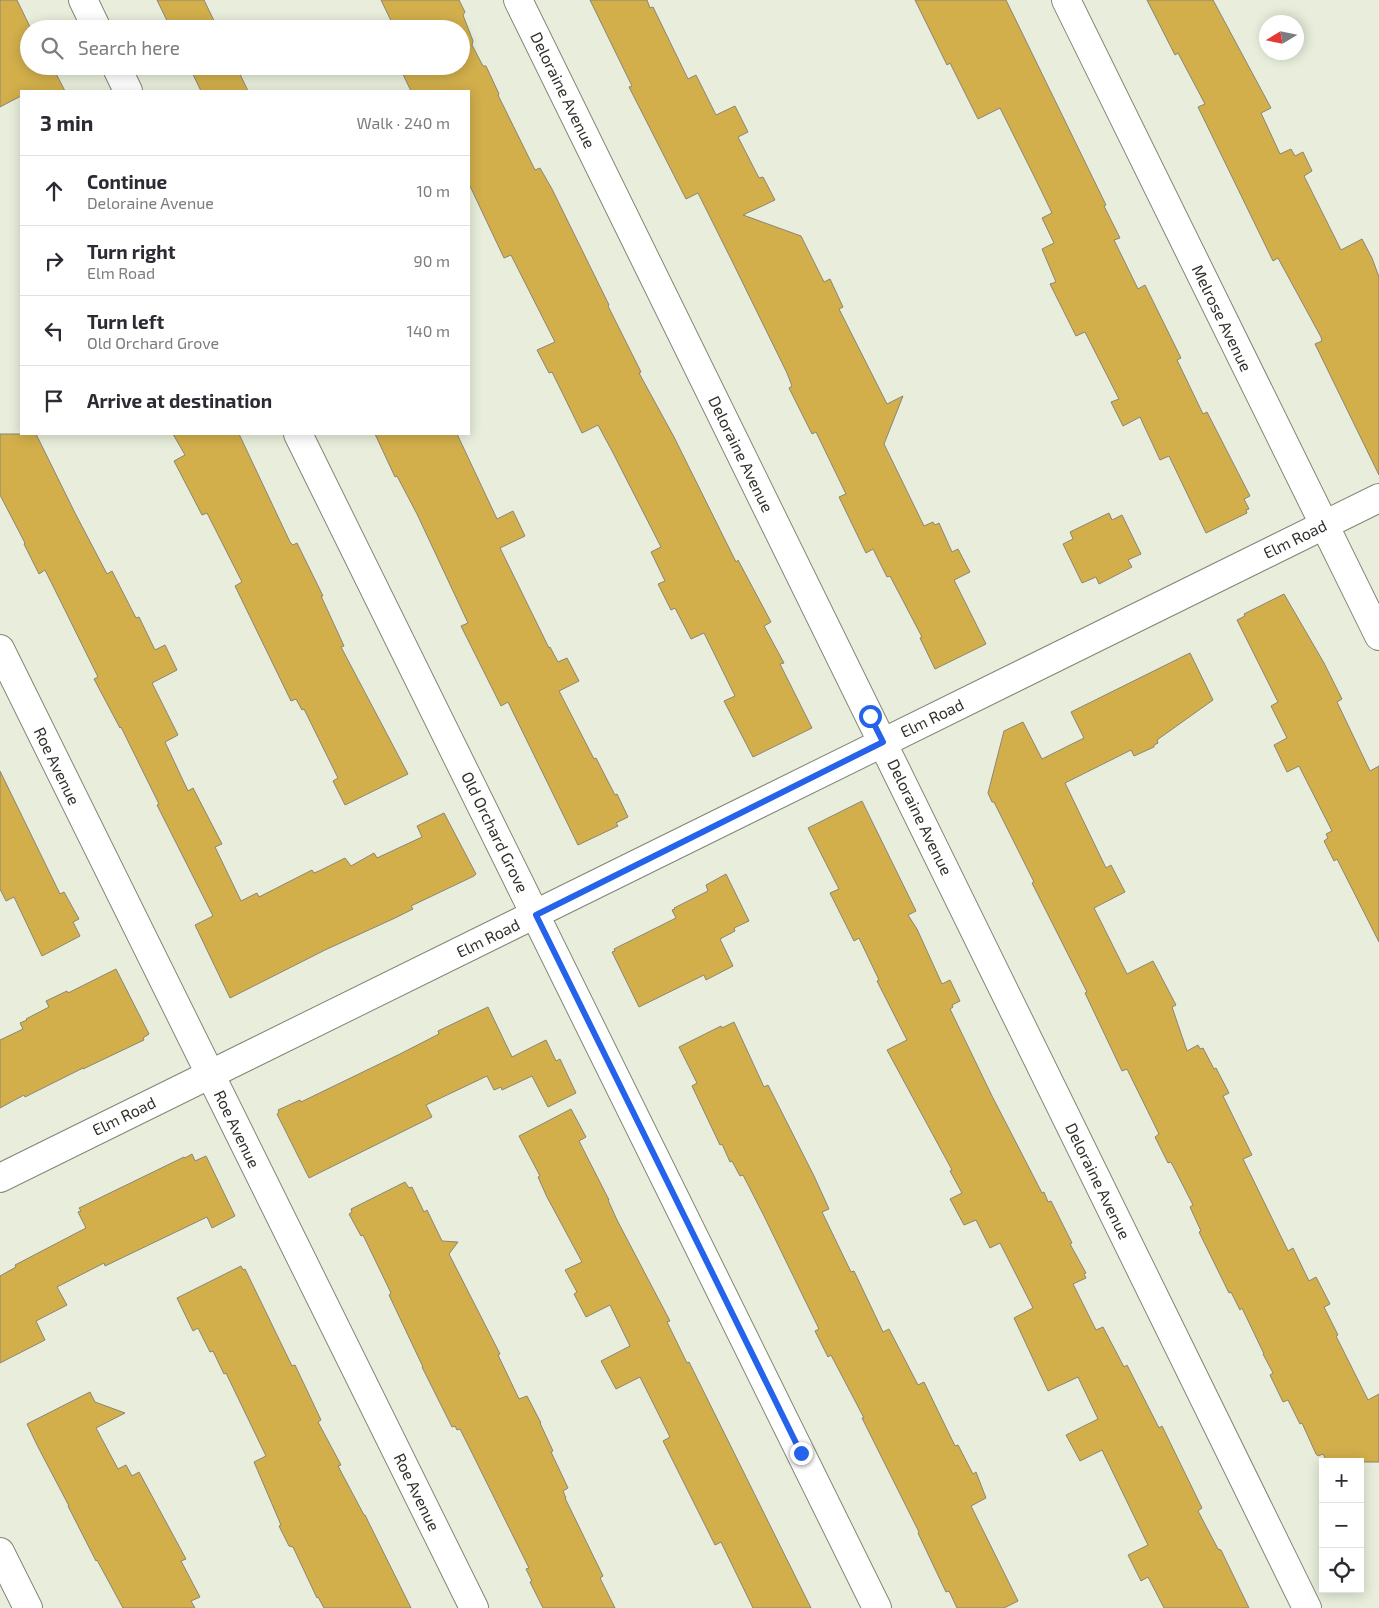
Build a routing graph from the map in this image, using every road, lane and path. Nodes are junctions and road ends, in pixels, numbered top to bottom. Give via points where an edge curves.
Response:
1 (83, 0) edge
2 (518, 0) edge
3 (1066, 0) edge
4 (93, 20) edge
5 (120, 75) edge
6 (128, 90) edge
7 (298, 435) edge
8 (1379, 498) edge
9 (1324, 525) junction
10 (1379, 636) edge
11 (0, 649) edge
12 (883, 742) junction
13 (536, 915) junction
14 (210, 1074) junction
15 (0, 1178) edge
16 (0, 1552) edge
17 (28, 1608) edge
18 (474, 1608) edge
19 (877, 1608) edge
20 (1307, 1608) edge

1 - 4 street
2 - 12 street, Deloraine Avenue
3 - 9 street, Melrose Avenue
5 - 6 street
7 - 13 street, Old Orchard Grove
8 - 9 street, Elm Road
9 - 10 street, Melrose Avenue
9 - 12 street, Elm Road
11 - 14 street, Roe Avenue
12 - 13 street, Elm Road
12 - 20 street, Deloraine Avenue
13 - 14 street, Elm Road
13 - 19 street, Old Orchard Grove
14 - 15 street, Elm Road
14 - 18 street, Roe Avenue
16 - 17 street

